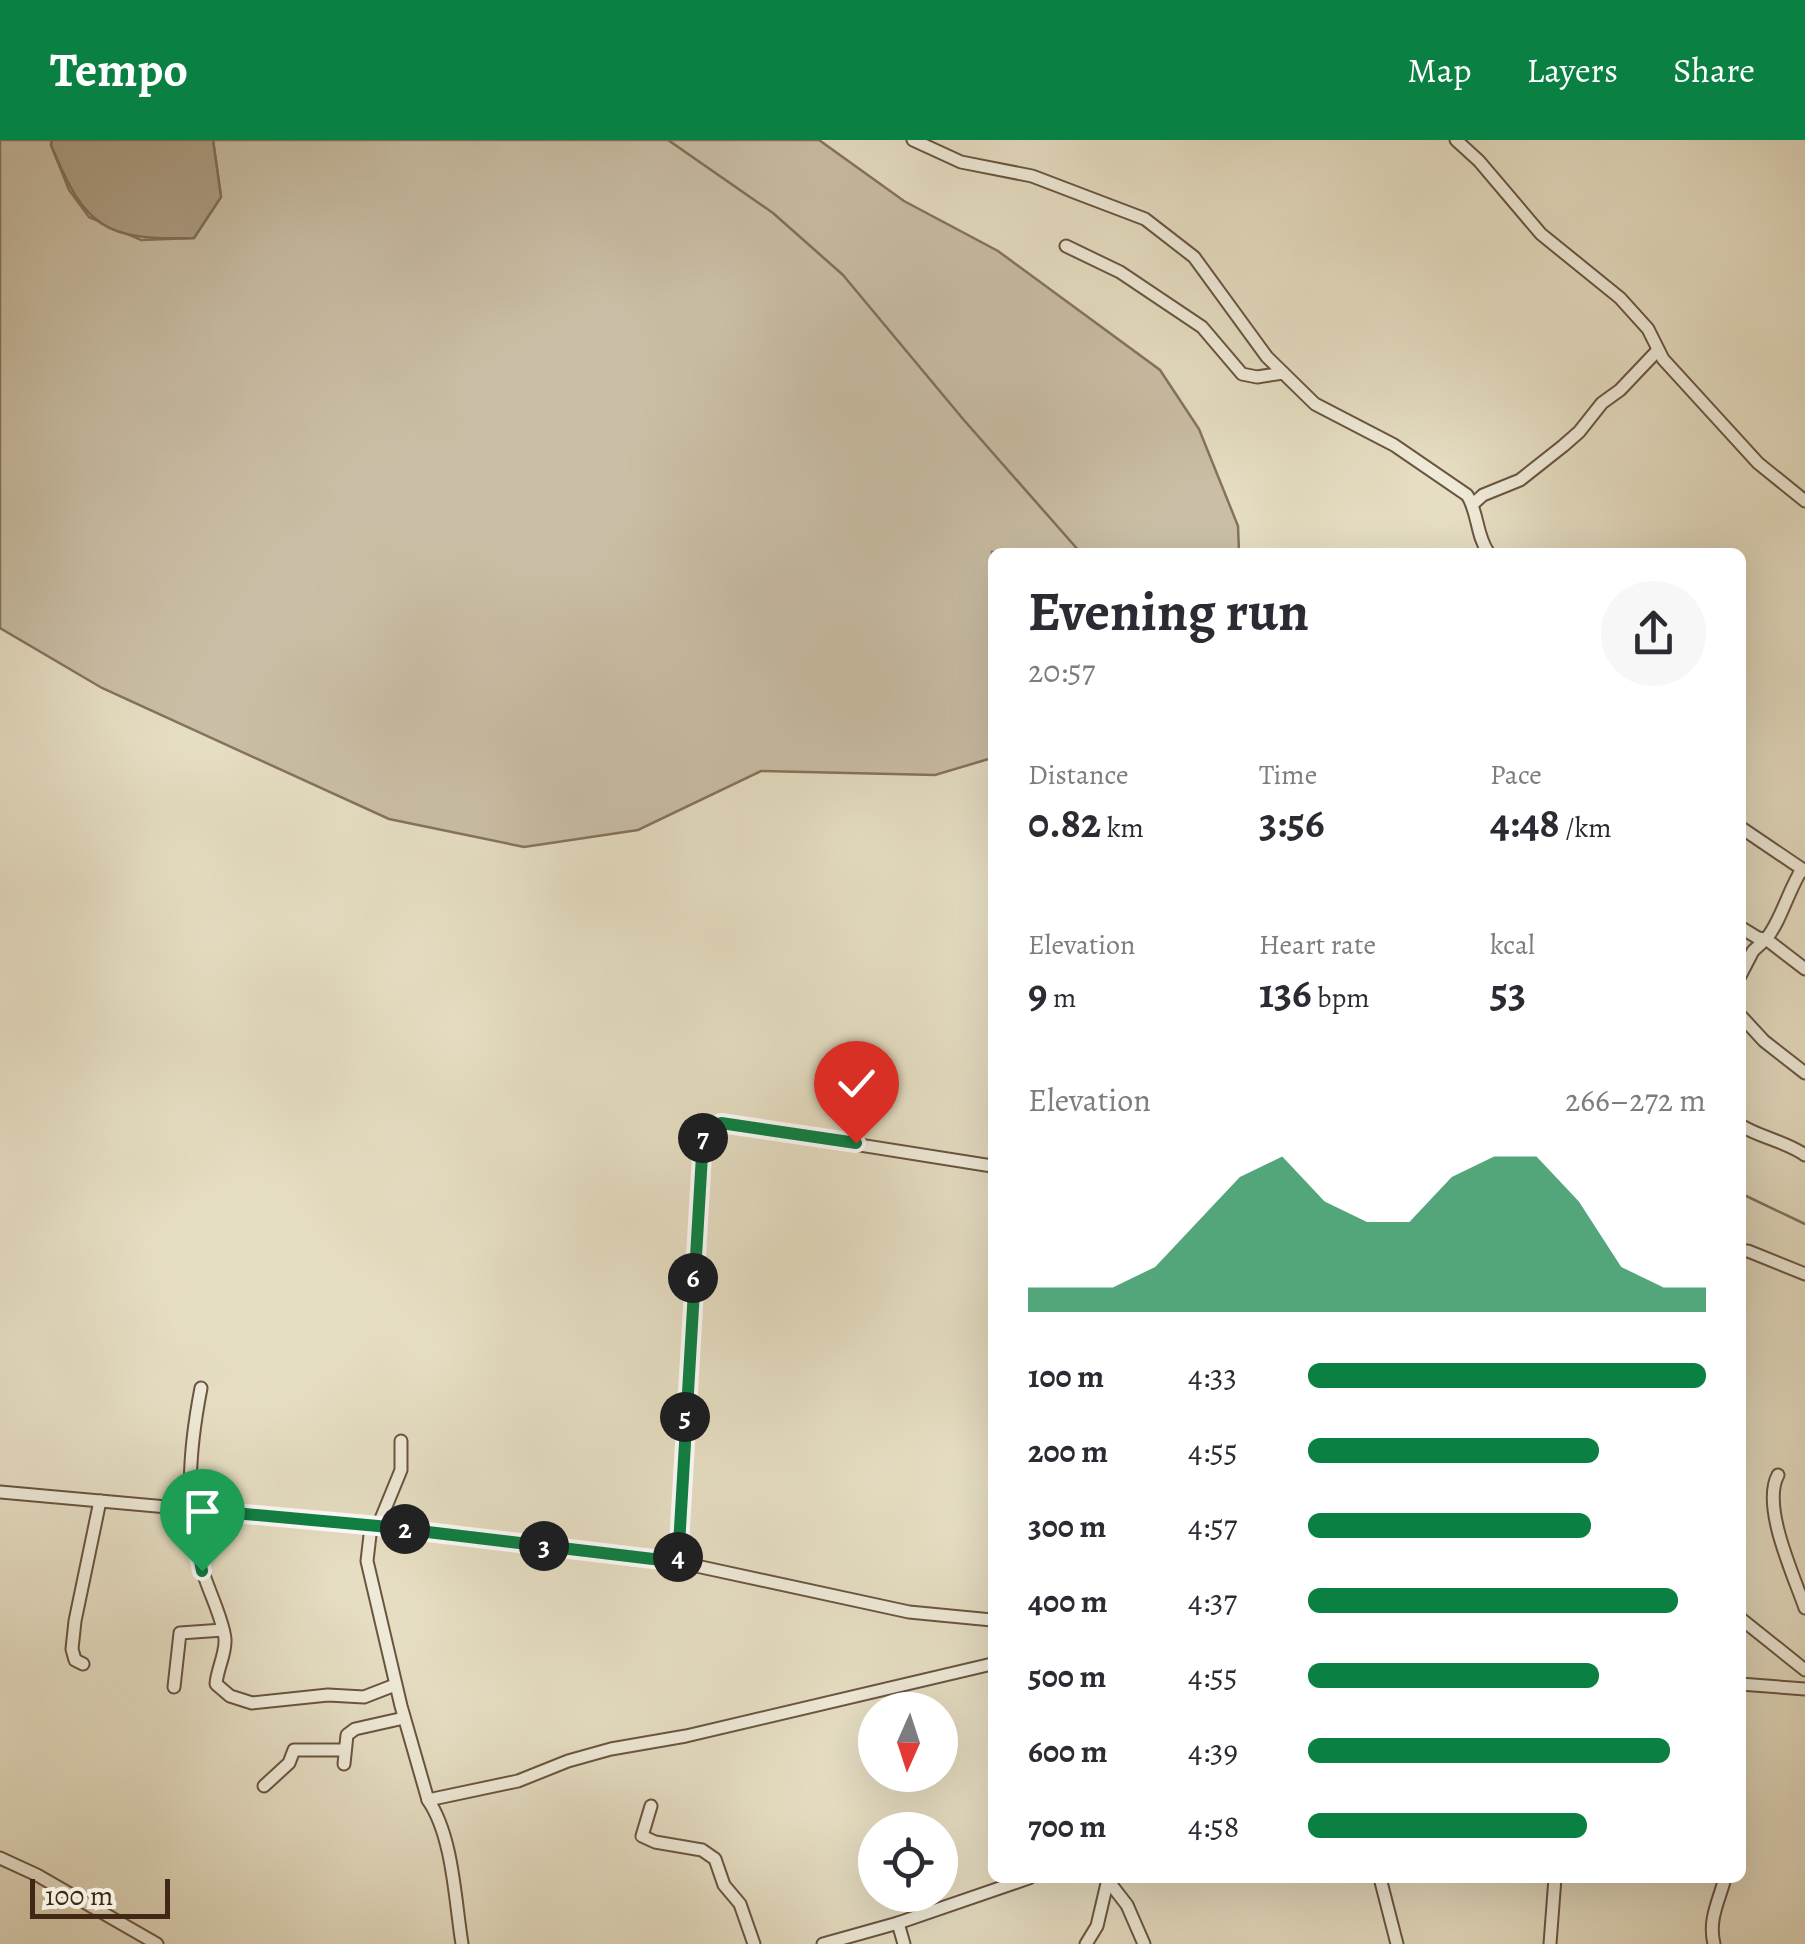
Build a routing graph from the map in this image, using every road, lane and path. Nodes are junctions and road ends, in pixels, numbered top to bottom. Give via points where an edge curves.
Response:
1 (913, 140) edge
2 (1456, 140) edge
3 (1066, 246) dead end
4 (1658, 350) junction
5 (1283, 374) junction
6 (1805, 502) edge
7 (1473, 504) junction
8 (1486, 548) edge
9 (1746, 831) edge
10 (1804, 870) edge
11 (1746, 930) edge
12 (1766, 939) junction
13 (1746, 964) edge
14 (1805, 969) edge
15 (1746, 1021) edge
16 (1805, 1072) edge
17 (1746, 1128) edge
18 (1805, 1156) edge
19 (988, 1165) edge
20 (1746, 1251) edge
21 (1805, 1274) edge
22 (200, 1388) dead end
23 (401, 1442) dead end
24 (1778, 1475) dead end
25 (0, 1492) edge
26 (100, 1501) junction
27 (190, 1509) junction
28 (374, 1526) junction
29 (678, 1562) junction
30 (1805, 1608) edge
31 (988, 1620) edge
32 (1746, 1623) edge
33 (223, 1630) junction
34 (83, 1664) dead end
35 (988, 1665) edge
36 (1805, 1670) edge
37 (1746, 1684) edge
38 (395, 1685) junction
39 (174, 1687) dead end
40 (1805, 1689) edge
41 (404, 1718) junction
42 (264, 1786) dead end
43 (428, 1800) junction
44 (651, 1806) dead end
45 (0, 1858) edge
46 (1014, 1883) edge
47 (1106, 1883) edge
48 (1111, 1883) edge
49 (1381, 1883) edge
50 (1555, 1883) edge
51 (1723, 1883) edge
52 (898, 1923) junction
53 (158, 1944) edge
54 (462, 1944) edge
55 (754, 1944) edge
56 (824, 1944) edge
57 (904, 1944) edge
58 (1086, 1944) edge
59 (1144, 1944) edge
60 (1397, 1944) edge
61 (1550, 1944) edge
62 (1714, 1944) edge

1 - 5 street via 960,162 1032,176 1145,219 1194,257
2 - 4 street via 1541,234 1620,298
3 - 5 street via 1120,272 1202,327 1242,374
4 - 6 street via 1758,463
4 - 7 street via 1571,439 1520,480
5 - 7 street via 1315,404 1443,476
7 - 8 street
9 - 10 street
10 - 12 street
11 - 12 street
12 - 13 street
12 - 14 street
15 - 16 street
17 - 18 street
19 - 29 street via 721,1123 710,1128 702,1148
20 - 21 street
22 - 27 street
23 - 28 street via 401,1470
24 - 30 street via 1779,1532
25 - 26 street
26 - 27 street
26 - 34 street via 72,1649
27 - 28 street
27 - 33 street
28 - 29 street
28 - 38 street via 367,1561
29 - 31 street via 909,1612
32 - 36 street
33 - 38 street via 216,1684 243,1702 364,1697
33 - 39 street via 180,1633
35 - 43 street via 611,1749 518,1781
37 - 40 street
38 - 41 street
41 - 42 street via 355,1729 347,1735 344,1757 294,1750
41 - 43 street
43 - 54 street via 453,1877
44 - 55 street via 642,1836 715,1859
45 - 53 street
46 - 52 street
47 - 58 street
48 - 59 street
49 - 60 street
50 - 61 street
51 - 62 street via 1713,1911
52 - 56 street
52 - 57 street

